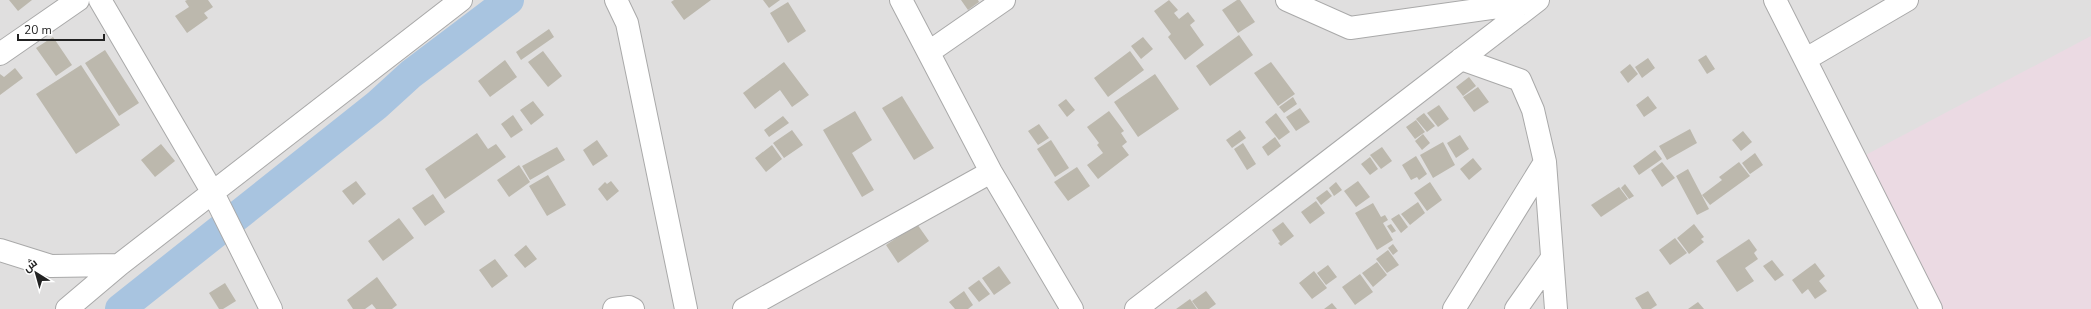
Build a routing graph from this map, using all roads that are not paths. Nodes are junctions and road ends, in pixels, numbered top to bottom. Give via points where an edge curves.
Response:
1 (78, 0) edge
2 (100, 0) edge
3 (462, 0) edge
4 (616, 0) edge
5 (901, 0) edge
6 (1004, 0) edge
7 (1287, 0) edge
8 (1775, 0) edge
9 (1906, 0) edge
10 (1537, 1) edge
11 (928, 52) junction
12 (0, 54) edge
13 (1461, 59) junction
14 (1806, 59) junction
15 (1545, 162) junction
16 (992, 172) junction
17 (213, 193) junction
18 (0, 250) edge
19 (1552, 258) junction
20 (119, 265) junction
21 (67, 309) edge
22 (271, 309) edge
23 (614, 309) edge
24 (633, 309) edge
25 (686, 309) edge
26 (744, 309) edge
27 (1072, 309) edge
28 (1136, 309) edge
29 (1454, 309) edge
30 (1516, 309) edge
31 (1556, 309) edge
32 (1931, 309) edge

1 - 12 street
2 - 17 street
3 - 17 street
4 - 25 street via 627,23
5 - 11 street
6 - 11 street
7 - 10 street via 1350,28
8 - 14 street
9 - 14 street
10 - 13 street
11 - 16 street
13 - 15 street via 1520,80 1533,110
13 - 28 street
14 - 32 street
15 - 19 street
15 - 29 street
16 - 26 street
16 - 27 street
17 - 20 street
17 - 22 street
18 - 20 street via 50,266
19 - 30 street
19 - 31 street
20 - 21 street
23 - 24 street

